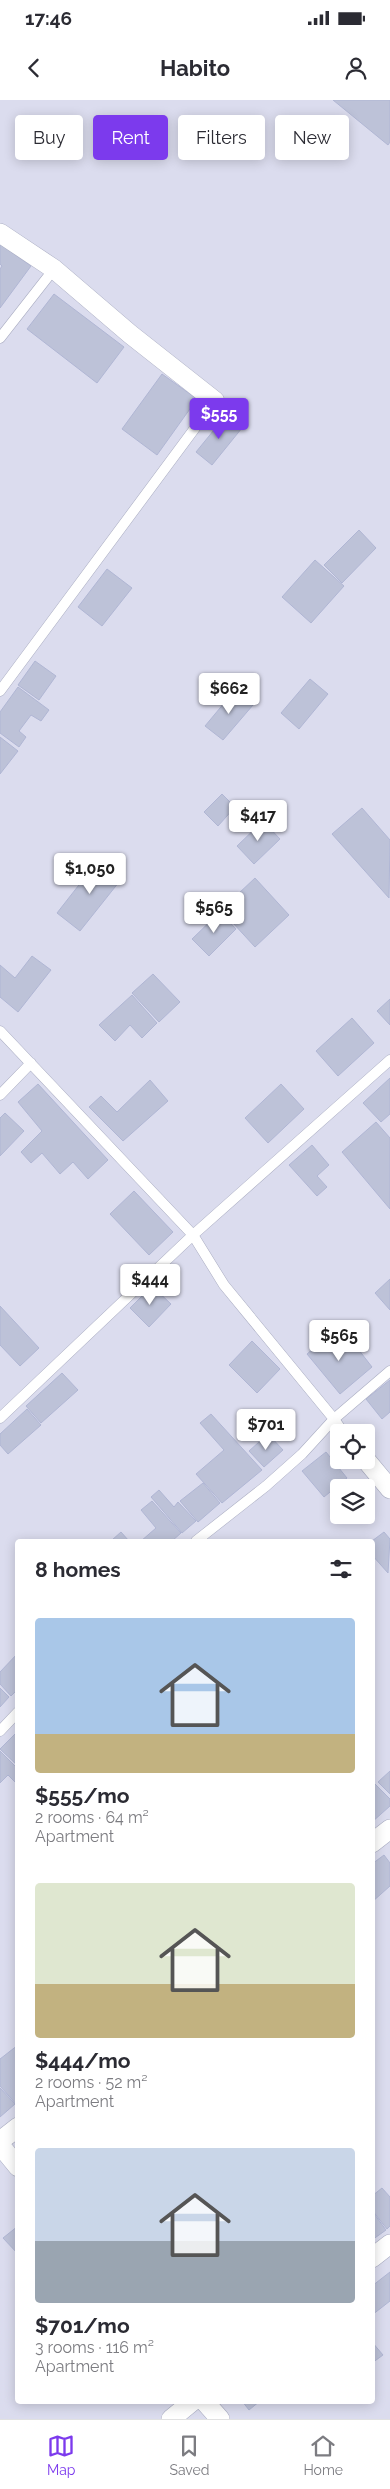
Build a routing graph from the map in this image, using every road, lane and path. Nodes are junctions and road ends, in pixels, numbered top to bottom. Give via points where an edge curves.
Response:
1 (0, 233) edge
2 (54, 269) junction
3 (0, 338) edge
4 (215, 400) joint
5 (0, 692) edge
6 (0, 1031) edge
7 (390, 1060) edge
8 (31, 1063) junction
9 (0, 1095) edge
10 (193, 1235) junction
11 (390, 1371) edge
12 (0, 1418) edge
13 (334, 1419) junction
14 (337, 1424) edge
15 (374, 1469) edge
16 (390, 1488) edge
17 (199, 1539) edge
18 (15, 1715) edge
19 (0, 1731) edge
20 (390, 1829) edge
21 (375, 1841) edge
22 (15, 2130) edge
23 (0, 2143) edge
24 (15, 2163) edge
25 (390, 2244) edge
26 (375, 2256) edge
27 (189, 2404) edge
28 (207, 2404) edge
29 (171, 2419) edge
30 (220, 2419) edge

1 - 2 street
2 - 3 lane
2 - 4 street
4 - 5 lane
6 - 8 lane
7 - 10 lane
8 - 9 lane
8 - 10 lane
10 - 12 lane
10 - 13 lane via 224,1285
11 - 13 lane
13 - 14 lane
13 - 17 lane via 266,1486
15 - 16 street
18 - 19 lane
20 - 21 street
22 - 23 street
23 - 24 street
25 - 26 street
27 - 29 street
28 - 30 street

